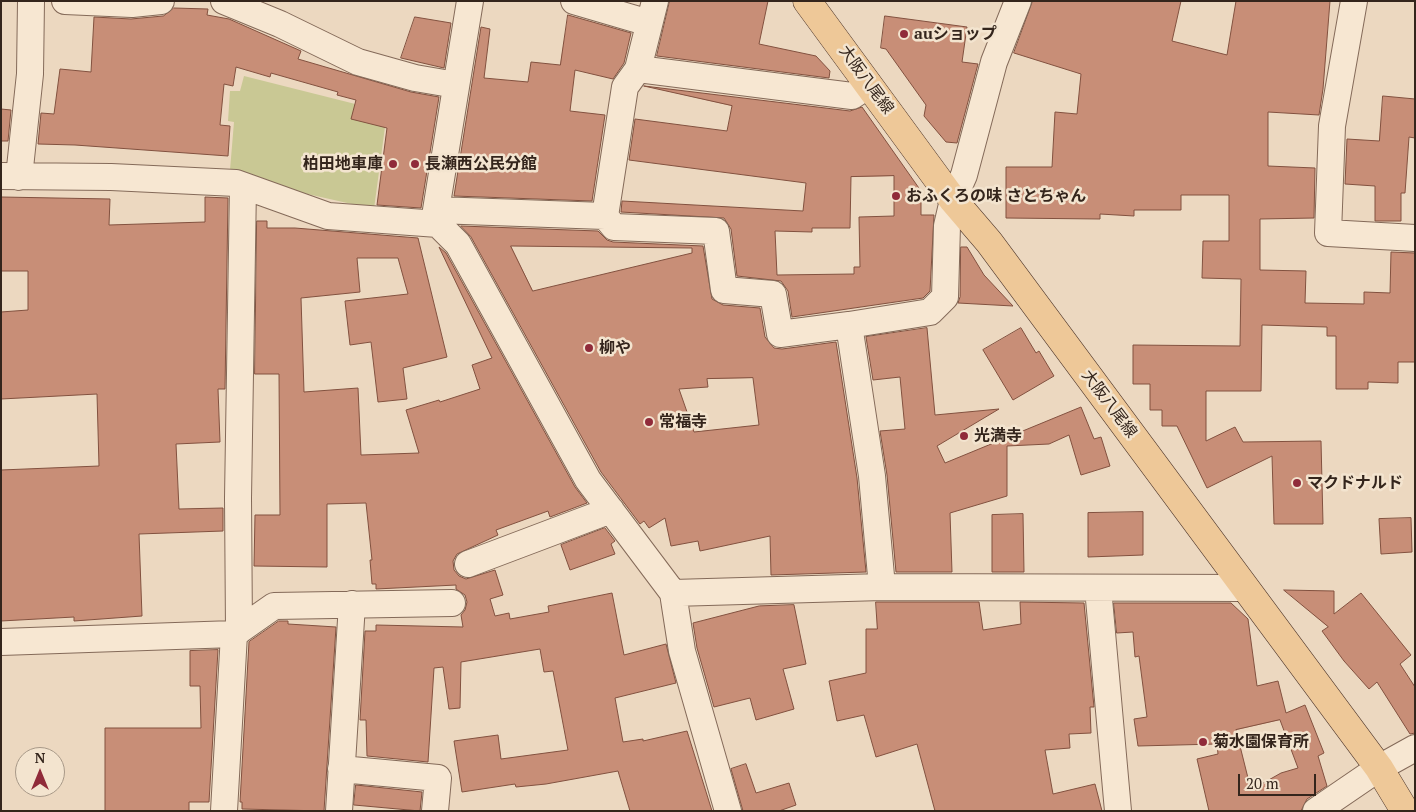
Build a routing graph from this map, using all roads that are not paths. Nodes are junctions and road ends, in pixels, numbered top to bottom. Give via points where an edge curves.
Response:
1 (31, 1) edge
2 (65, 1) edge
3 (161, 1) edge
4 (224, 1) edge
5 (470, 1) edge
6 (574, 1) edge
7 (807, 1) edge
8 (1018, 1) edge
9 (1354, 1) edge
10 (652, 12) edge
11 (638, 70) junction
12 (456, 85) junction
13 (869, 85) junction
14 (10, 176) edge
15 (243, 186) junction
16 (954, 200) junction
17 (606, 216) junction
18 (437, 217) junction
19 (1415, 238) edge
20 (849, 325) junction
21 (611, 510) junction
22 (468, 564) dead end
23 (882, 587) junction
24 (1098, 588) junction
25 (1245, 588) junction
26 (674, 593) junction
27 (452, 603) dead end
28 (352, 604) junction
29 (236, 633) junction
30 (1, 642) edge
31 (1415, 748) edge
32 (1379, 768) junction
33 (341, 769) junction
34 (224, 811) edge
35 (339, 811) edge
36 (435, 811) edge
37 (728, 811) edge
38 (1118, 811) edge
39 (1316, 811) edge
40 (1404, 811) edge

1 - 14 street via 30,74
2 - 3 street via 132,4
4 - 12 street via 358,62 415,78
5 - 12 street
6 - 10 street
7 - 13 main road, 大阪八尾線
8 - 16 street via 994,62 964,175
9 - 19 street via 1332,126 1328,233
10 - 11 street
11 - 13 street via 852,96
11 - 17 street via 625,87
12 - 18 street
13 - 16 main road, 大阪八尾線
14 - 15 street via 236,182
15 - 18 street via 328,216
15 - 29 street
16 - 20 street via 947,226 945,297 930,312
16 - 25 main road, 大阪八尾線 via 994,249
17 - 18 street
17 - 20 street via 614,227 716,231 724,290 773,294 780,334
18 - 21 street via 458,244 588,480
20 - 23 street via 872,476
21 - 22 street
21 - 26 street
23 - 24 street
23 - 26 street
24 - 25 street
24 - 38 street
25 - 32 main road, 大阪八尾線
26 - 37 street via 682,651
27 - 28 street
28 - 29 street via 274,606
28 - 33 street
29 - 30 street
29 - 34 street
31 - 32 street
32 - 39 street
32 - 40 main road, 大阪八尾線
33 - 35 street
33 - 36 street via 438,778

